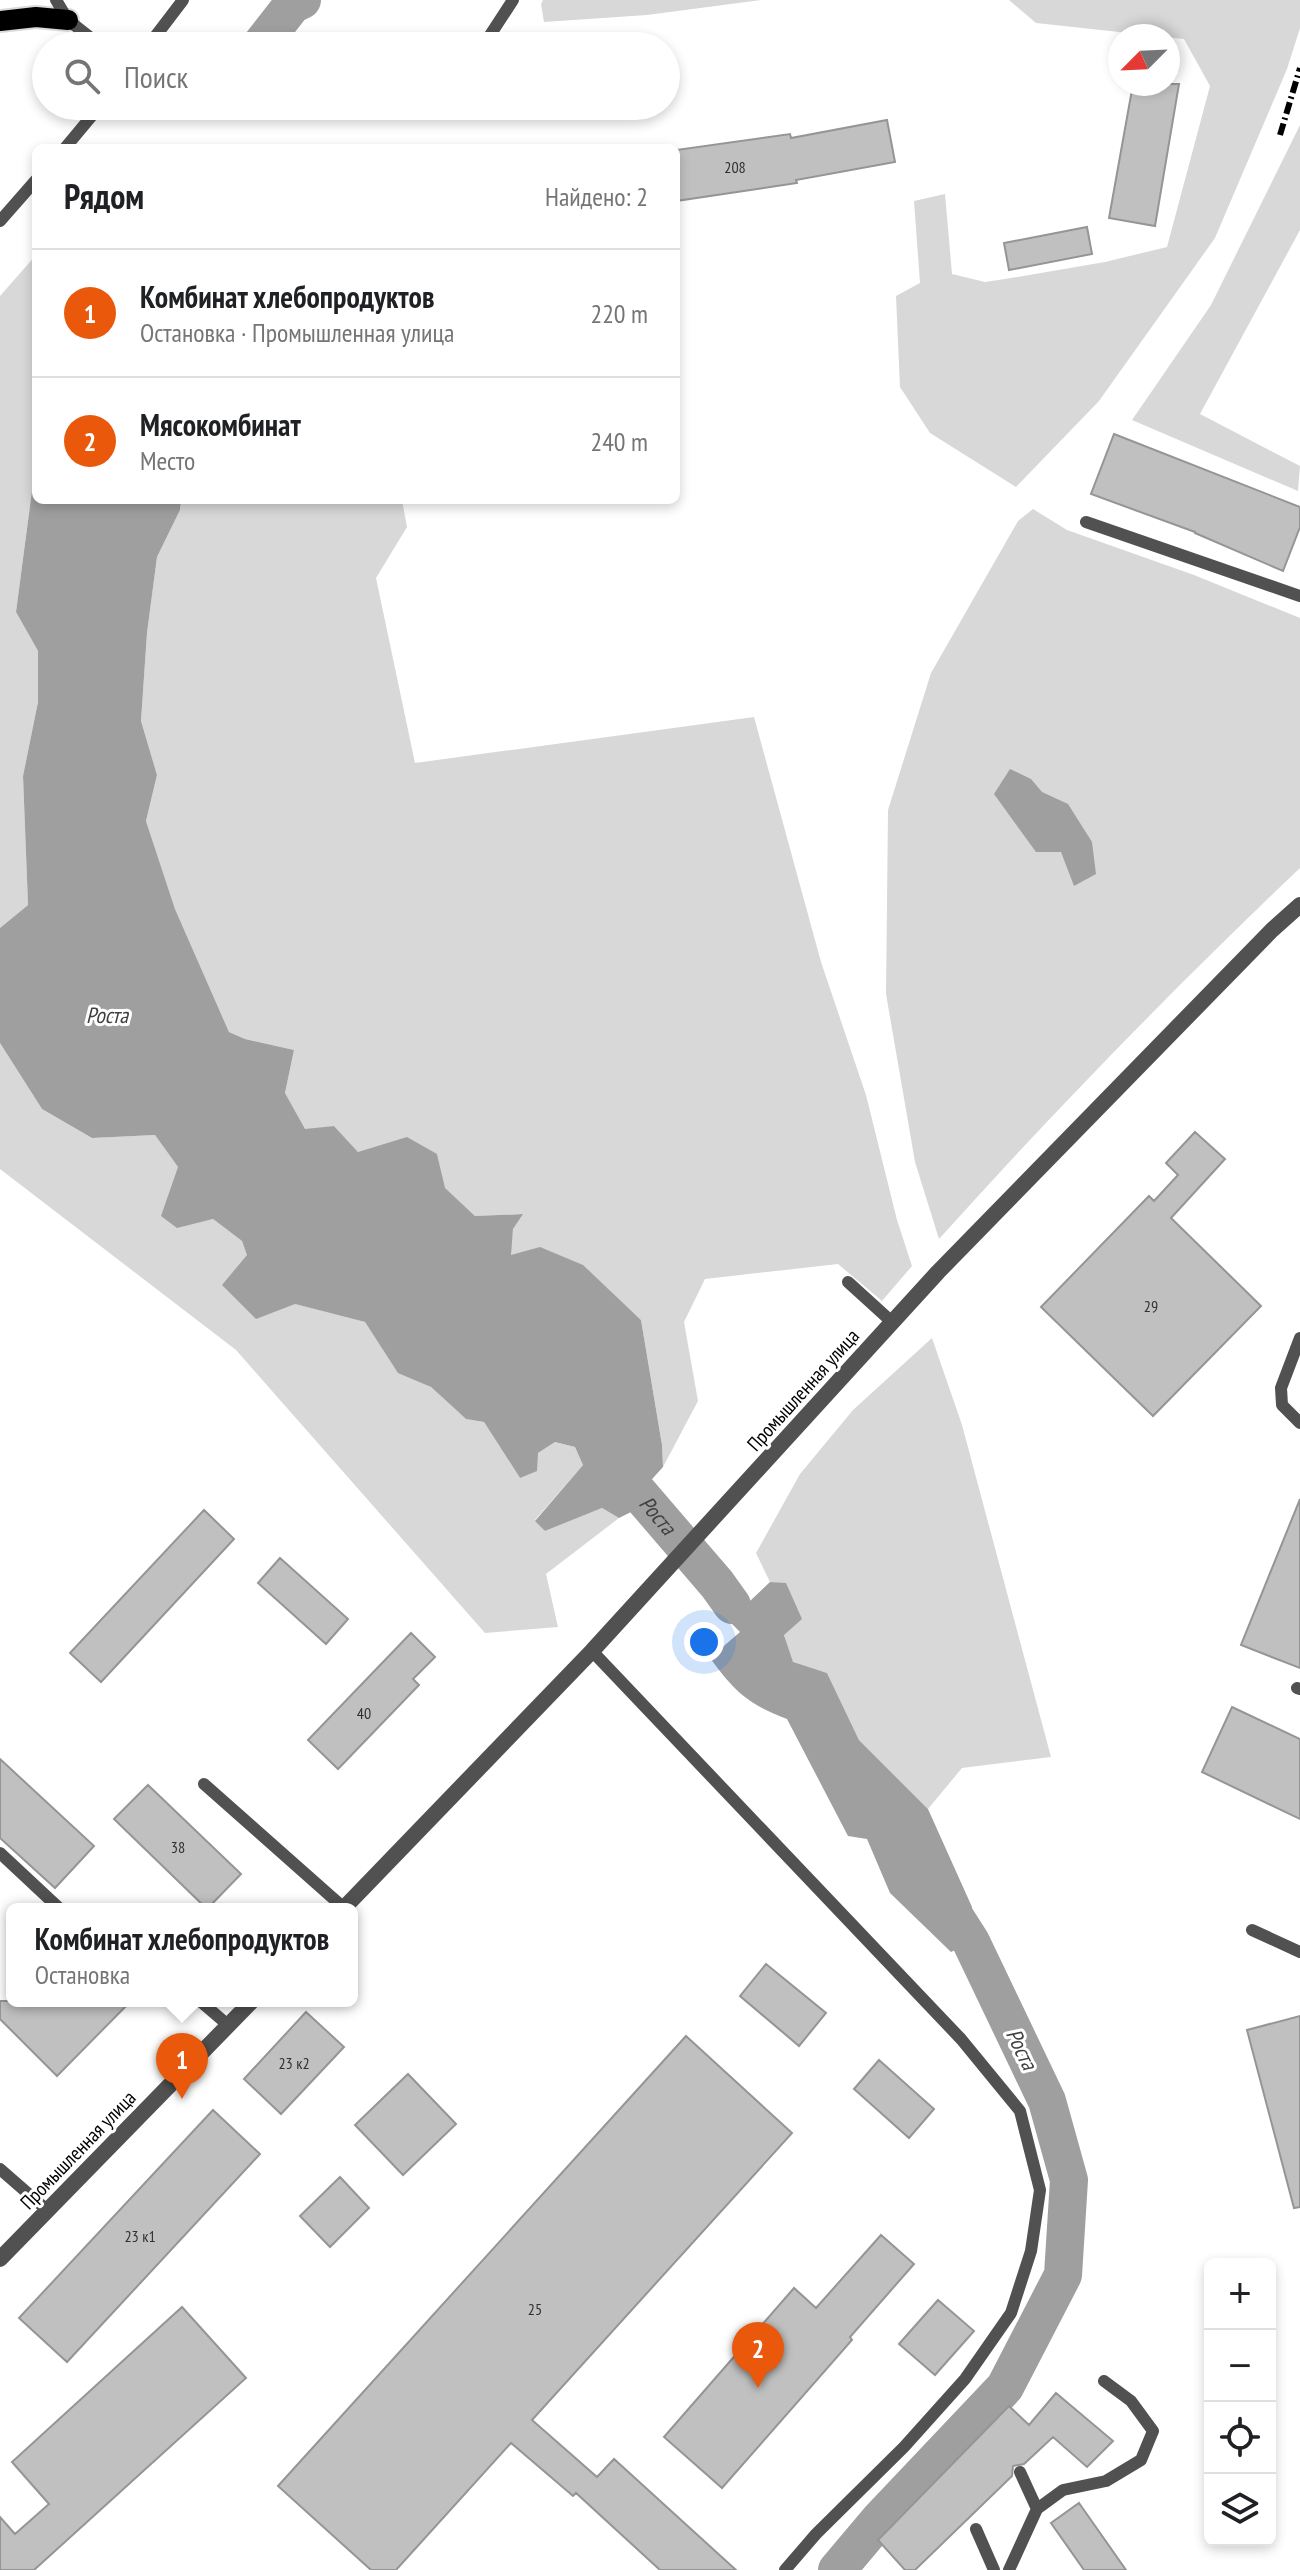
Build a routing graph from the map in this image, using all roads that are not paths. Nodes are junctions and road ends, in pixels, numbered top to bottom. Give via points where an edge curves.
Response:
1 (56, 0) edge
2 (183, 0) edge
3 (513, 0) edge
4 (68, 20) junction
5 (0, 21) edge
6 (83, 32) edge
7 (159, 32) edge
8 (492, 32) edge
9 (88, 120) edge
10 (68, 144) edge
11 (32, 185) edge
12 (0, 221) edge
13 (1086, 522) dead end
14 (1300, 596) edge
15 (1300, 905) edge
16 (848, 1282) dead end
17 (892, 1322) junction
18 (1300, 1338) edge
19 (1300, 1423) edge
20 (592, 1651) junction
21 (204, 1784) dead end
22 (0, 1853) edge
23 (54, 1903) edge
24 (337, 1903) edge
25 (348, 1903) edge
26 (1252, 1930) dead end
27 (1300, 1952) edge
28 (207, 2007) edge
29 (246, 2007) edge
30 (228, 2025) junction
31 (0, 2169) edge
32 (47, 2210) junction
33 (0, 2259) edge
34 (1104, 2381) dead end
35 (1020, 2472) dead end
36 (1037, 2509) junction
37 (976, 2529) dead end
38 (785, 2570) edge
39 (994, 2570) edge
40 (1009, 2570) edge

1 - 4 lane
2 - 7 lane
3 - 8 lane
4 - 5 main road
4 - 6 lane
9 - 10 lane
11 - 12 lane
13 - 14 lane
15 - 17 street, Промышленная улица
16 - 17 lane
17 - 20 street, Промышленная улица
18 - 19 lane via 1281,1388 1282,1405
20 - 25 street, Промышленная улица
20 - 38 lane via 971,2051 1020,2111 1040,2190 1031,2251 1011,2313 965,2379
21 - 24 lane
22 - 23 lane
26 - 27 lane
28 - 30 lane
29 - 30 street, Промышленная улица
30 - 32 street, Промышленная улица
31 - 32 lane
32 - 33 street, Промышленная улица
34 - 36 lane via 1131,2401 1153,2431 1141,2460 1106,2481 1063,2490
35 - 36 lane
36 - 40 lane
37 - 39 lane

